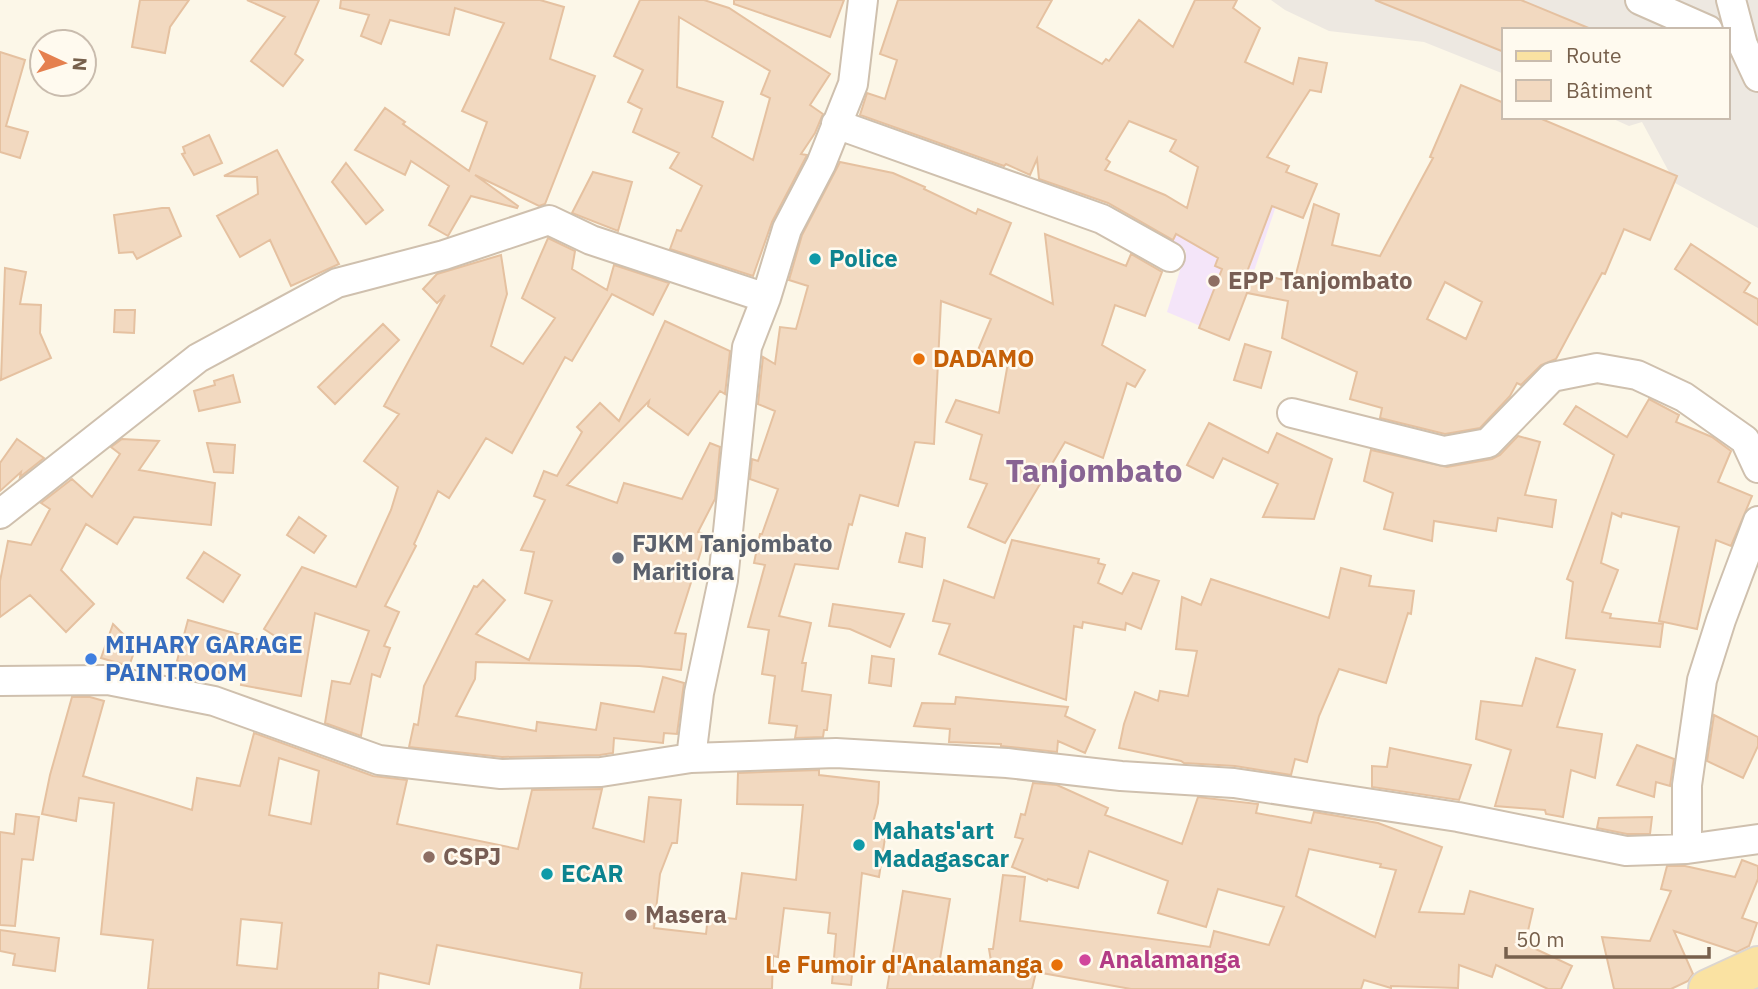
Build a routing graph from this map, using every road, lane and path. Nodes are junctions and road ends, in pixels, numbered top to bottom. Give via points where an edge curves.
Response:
1 (863, 0) edge
2 (1640, 0) edge
3 (1731, 0) edge
4 (1703, 28) edge
5 (1736, 42) edge
6 (1758, 77) edge
7 (836, 124) junction
8 (1170, 257) dead end
9 (766, 298) junction
10 (1292, 413) dead end
11 (1758, 468) edge
12 (0, 514) edge
13 (1758, 521) edge
14 (0, 681) edge
15 (691, 758) junction
16 (1758, 839) edge
17 (1688, 849) junction
18 (1758, 966) edge
19 (1708, 989) edge

1 - 7 street via 853,84
2 - 4 street
3 - 5 street
5 - 6 street
7 - 8 street via 1102,219
7 - 9 street via 787,229
9 - 12 street via 590,240 549,220 444,255 337,283 198,358
9 - 15 street via 747,347 723,580 699,693
10 - 11 street via 1444,451 1488,443 1552,377 1597,368 1637,375 1684,397 1745,440
13 - 17 street via 1702,680 1687,785
14 - 15 street via 108,680 214,701 380,760 501,774 601,772
15 - 17 street via 836,753 1234,783 1458,817 1626,851
16 - 17 street
18 - 19 main road

